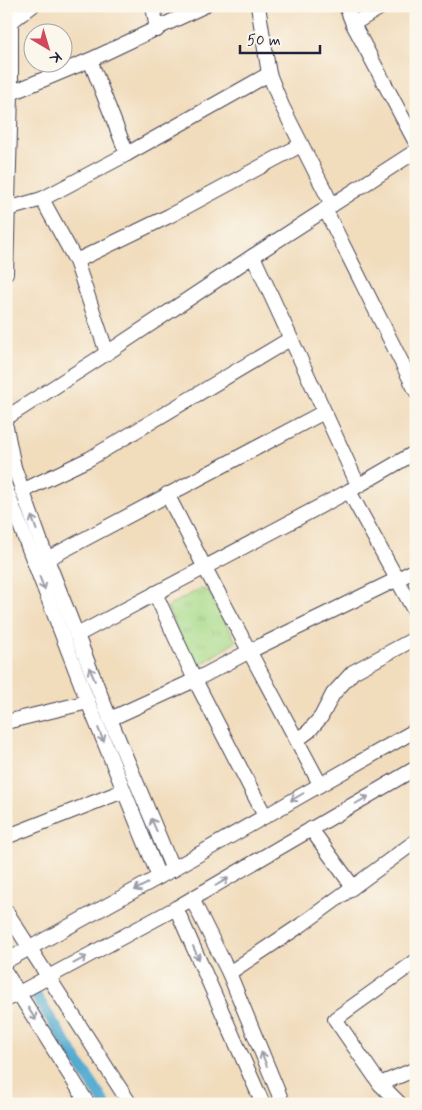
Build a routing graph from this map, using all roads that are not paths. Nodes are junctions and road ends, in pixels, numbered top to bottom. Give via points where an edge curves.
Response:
1 (32, 6) edge
2 (153, 6) edge
3 (204, 6) edge
4 (258, 6) edge
5 (346, 6) edge
6 (383, 6) edge
7 (12, 13) edge
8 (353, 24) junction
9 (157, 30) junction
10 (90, 60) junction
11 (269, 74) junction
12 (12, 93) junction
13 (416, 143) edge
14 (301, 145) junction
15 (416, 151) edge
16 (127, 154) junction
17 (42, 199) junction
18 (328, 207) junction
19 (8, 208) junction
20 (253, 256) junction
21 (76, 261) junction
22 (6, 273) edge
23 (290, 339) junction
24 (107, 353) junction
25 (416, 391) edge
26 (324, 412) junction
27 (6, 418) edge
28 (6, 428) edge
29 (416, 452) edge
30 (353, 488) junction
31 (6, 489) edge
32 (22, 491) junction
33 (168, 494) junction
34 (47, 559) junction
35 (204, 566) junction
36 (416, 570) edge
37 (396, 579) junction
38 (155, 593) junction
39 (416, 614) edge
40 (76, 635) junction
41 (416, 638) edge
42 (250, 650) junction
43 (195, 680) junction
44 (88, 702) junction
45 (110, 719) junction
46 (6, 722) edge
47 (416, 730) edge
48 (297, 740) junction
49 (416, 768) edge
50 (320, 784) junction
51 (123, 791) junction
52 (264, 816) junction
53 (311, 830) junction
54 (6, 837) edge
55 (416, 842) edge
56 (173, 870) junction
57 (160, 877) junction
58 (353, 887) junction
59 (192, 899) junction
60 (176, 908) junction
61 (6, 911) edge
62 (30, 947) junction
63 (416, 960) edge
64 (6, 961) edge
65 (6, 973) edge
66 (229, 973) junction
67 (49, 977) junction
68 (19, 993) junction
69 (6, 1000) edge
70 (416, 1069) edge
71 (380, 1084) junction
72 (88, 1104) edge
73 (130, 1104) edge
74 (263, 1104) edge
75 (283, 1104) edge
76 (400, 1104) edge

1 - 7 street
2 - 9 street
3 - 9 street
4 - 11 street
5 - 8 street
6 - 8 street
7 - 12 street
8 - 13 street
9 - 10 street
10 - 12 street
10 - 16 street
11 - 14 street
11 - 16 street
12 - 19 street
14 - 18 street
14 - 21 street via 169,216
15 - 18 street
16 - 17 street
17 - 19 street
17 - 21 street
18 - 20 street
18 - 25 street
19 - 22 street
20 - 23 street
20 - 24 street
21 - 24 street
23 - 26 street
23 - 32 street via 89,459
24 - 27 street
26 - 30 street
26 - 33 street
28 - 32 street
29 - 30 street
30 - 35 street
30 - 37 street
31 -> 44 street
34 -> 32 street
33 - 34 street
33 - 35 street
34 - 40 street
35 - 38 street
35 - 42 street
36 - 37 street
37 - 39 street
37 - 42 street
38 - 40 street
38 - 43 street
45 -> 40 street
41 - 48 street via 353,672 333,694 309,731
42 - 43 street
42 - 48 street
43 - 45 street
43 - 52 street
44 - 46 street
44 -> 51 street
56 -> 45 street
47 - 50 street
48 - 50 street
53 -> 49 street
50 -> 52 street
51 - 54 street
51 - 57 street
52 - 56 street
53 - 58 street
59 -> 53 street
55 - 58 street
56 - 57 street
57 -> 62 street
58 - 66 street
59 - 60 street
59 - 66 street
67 -> 60 street
60 -> 74 street
61 - 62 street
62 - 64 street
62 - 67 street
63 - 71 street via 335,1019
65 - 68 street
75 -> 66 street
67 - 68 street
67 - 73 street
68 - 69 street
68 -> 72 street
70 - 71 street
71 - 76 street

